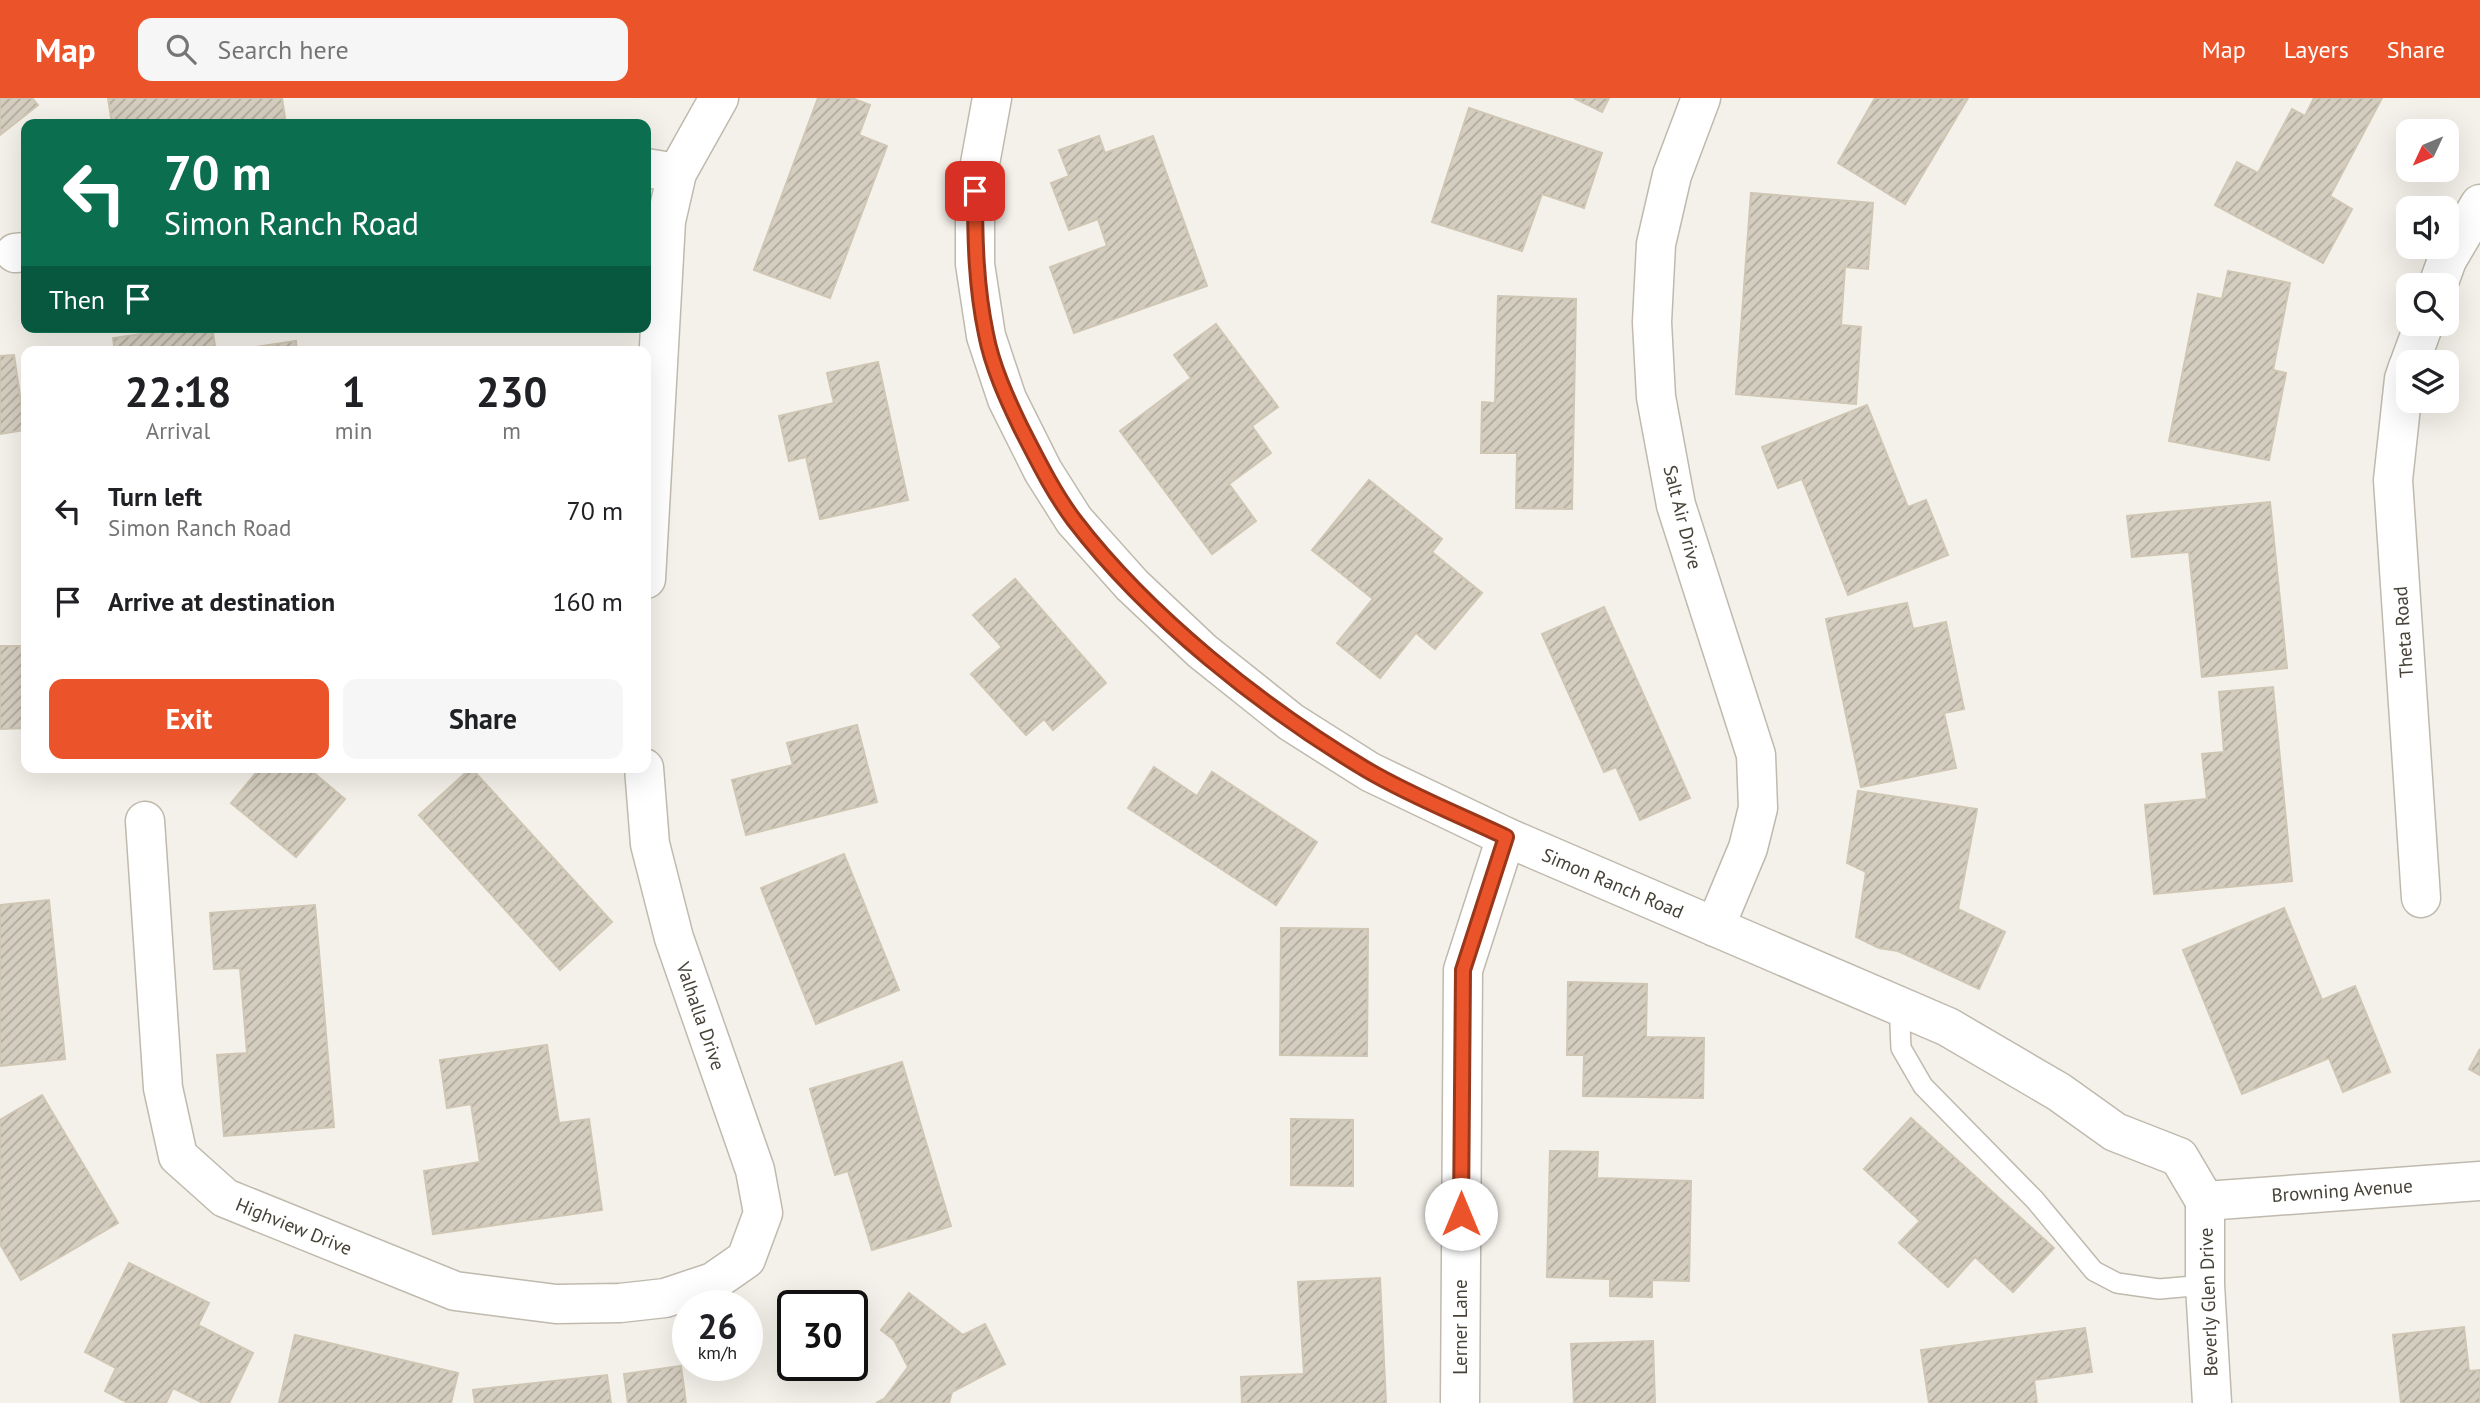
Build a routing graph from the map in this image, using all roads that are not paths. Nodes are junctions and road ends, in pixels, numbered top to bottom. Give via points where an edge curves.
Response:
1 (719, 98) edge
2 (992, 98) edge
3 (1700, 98) edge
4 (661, 170) edge
5 (2480, 204) edge
6 (2442, 273) edge
7 (2400, 413) edge
8 (651, 477) edge
9 (644, 773) edge
10 (145, 821) dead end
11 (1506, 837) junction
12 (2421, 898) dead end
13 (1715, 927) junction
14 (1903, 1008) junction
15 (2480, 1181) edge
16 (2205, 1202) junction
17 (746, 1259) joint
18 (2205, 1285) junction
19 (1460, 1403) edge
20 (2212, 1403) edge

1 - 4 street
2 - 11 street, Simon Ranch Road via 975,191 975,264 986,336 1007,399 1074,520 1202,651 1291,722 1370,772
3 - 13 street, Salt Air Drive via 1672,175 1656,244 1652,321 1656,397 1676,505 1756,755 1758,808 1748,848
4 - 8 street via 666,221
5 - 6 street
7 - 12 street, Theta Road via 2393,481
9 - 17 street, Valhalla Drive via 650,844 674,938 755,1170 763,1213
10 - 17 street, Highview Drive via 163,1088 178,1156 225,1198 455,1291 508,1300 620,1303 665,1298 713,1282
11 - 13 street, Simon Ranch Road
11 - 19 street, Lerner Lane via 1463,970
13 - 14 street, Simon Ranch Road
14 - 16 street, Simon Ranch Road via 1948,1027 2048,1085 2115,1132 2179,1157
14 - 18 lane via 1901,1048 1923,1086 2035,1200 2094,1271 2118,1283 2158,1289
15 - 16 street, Browning Avenue
16 - 18 street, Beverly Glen Drive
18 - 20 street, Beverly Glen Drive

